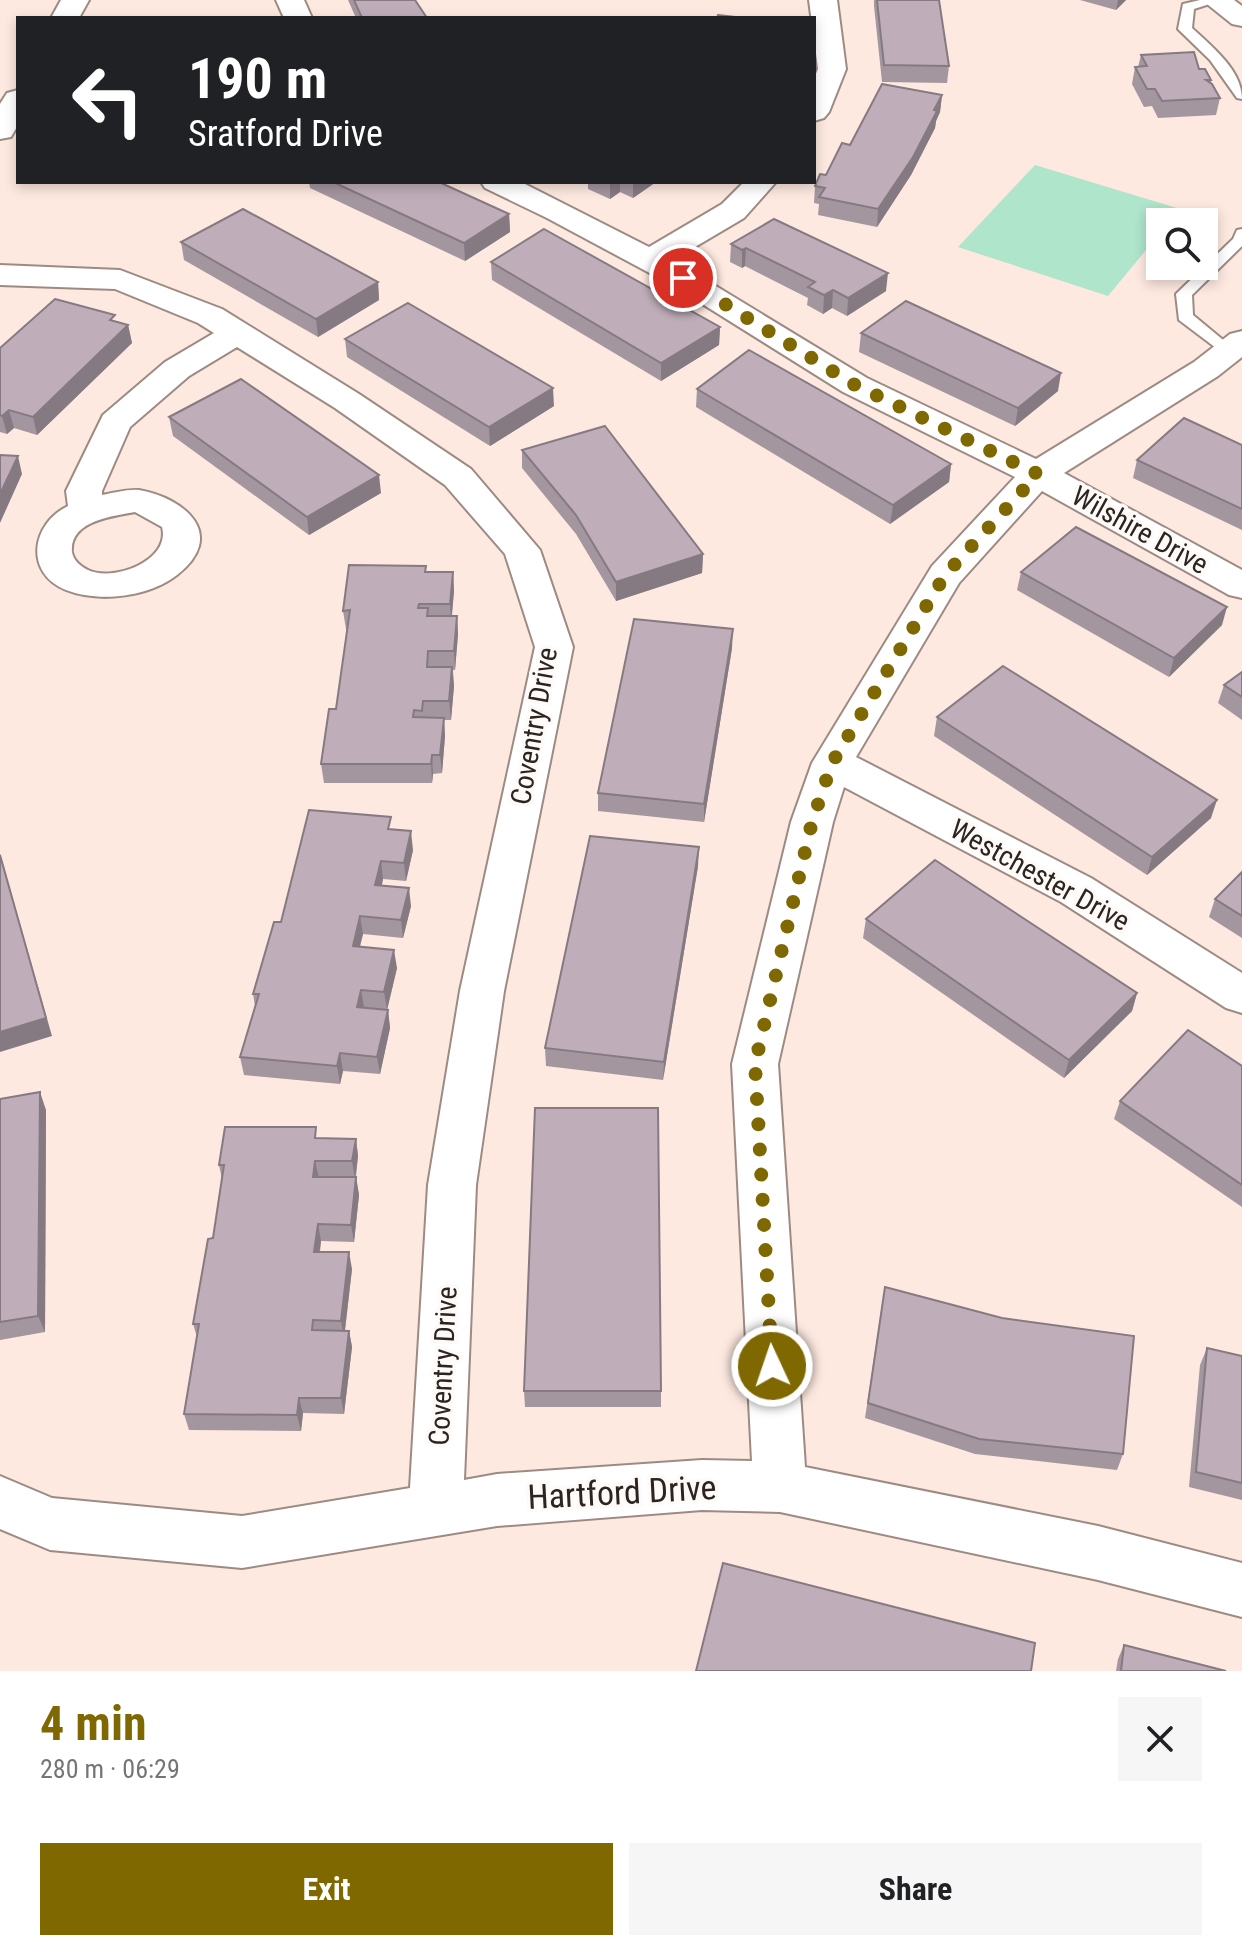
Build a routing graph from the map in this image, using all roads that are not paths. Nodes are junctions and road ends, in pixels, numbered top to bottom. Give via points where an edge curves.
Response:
1 (823, 0) edge
2 (1217, 0) edge
3 (1242, 18) edge
4 (1242, 95) edge
5 (16, 102) edge
6 (816, 107) edge
7 (0, 128) edge
8 (500, 184) edge
9 (759, 184) edge
10 (1242, 233) edge
11 (650, 260) junction
12 (7, 275) edge
13 (238, 333) junction
14 (1235, 346) edge
15 (1038, 474) junction
16 (86, 510) dead end
17 (1242, 586) edge
18 (832, 763) junction
19 (1242, 995) edge
20 (780, 1487) junction
21 (0, 1502) edge
22 (436, 1510) junction
23 (1242, 1590) edge

1 - 6 street via 832,69
2 - 3 street
2 - 4 lane via 1188,7 1185,29 1215,57
5 - 7 street
8 - 11 street, Wilshire Drive
9 - 11 street via 733,211
10 - 14 lane via 1184,294 1185,317
11 - 15 street, Wilshire Drive via 855,385
12 - 13 street, Coventry Drive via 120,280 210,316
13 - 16 street via 177,369 115,422 84,491
13 - 22 street, Coventry Drive via 458,477 522,550 554,647 482,991 452,1185
14 - 15 street
15 - 17 street, Wilshire Drive
15 - 18 street via 945,575
18 - 19 street, Westchester Drive via 1076,890
18 - 20 street via 812,822 755,1064
20 - 22 street, Hartford Drive via 702,1485 497,1500
20 - 23 street, Hartford Drive via 1098,1553
21 - 22 street, Hartford Drive via 50,1524 242,1542

